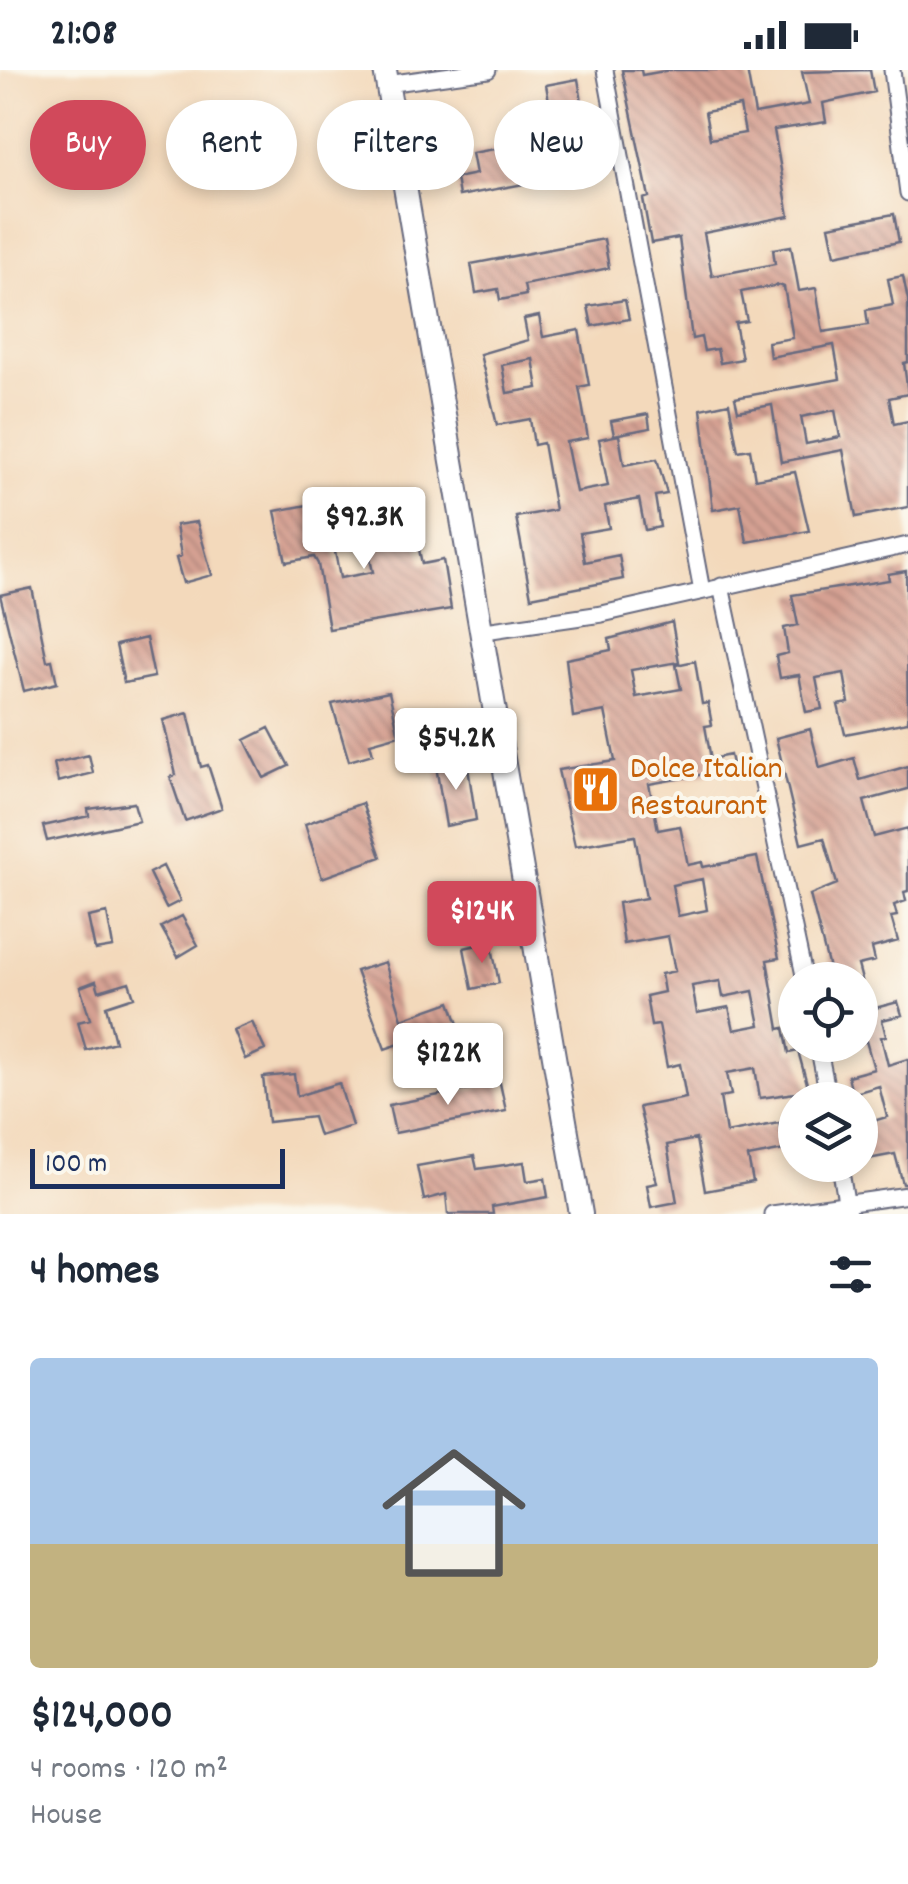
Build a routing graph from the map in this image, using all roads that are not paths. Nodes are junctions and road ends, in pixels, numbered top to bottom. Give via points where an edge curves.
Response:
1 (488, 70) edge
2 (605, 70) edge
3 (892, 70) edge
4 (386, 77) edge
5 (908, 193) edge
6 (908, 546) edge
7 (721, 586) junction
8 (702, 591) junction
9 (485, 631) junction
10 (802, 962) edge
11 (843, 1182) edge
12 (908, 1195) edge
13 (848, 1208) edge
14 (582, 1214) edge
15 (772, 1214) edge

1 - 4 street
2 - 8 street
3 - 5 street
4 - 9 main road
6 - 7 street
7 - 8 street
7 - 10 street
8 - 9 street
9 - 14 main road
11 - 13 street
12 - 13 street
13 - 15 street

